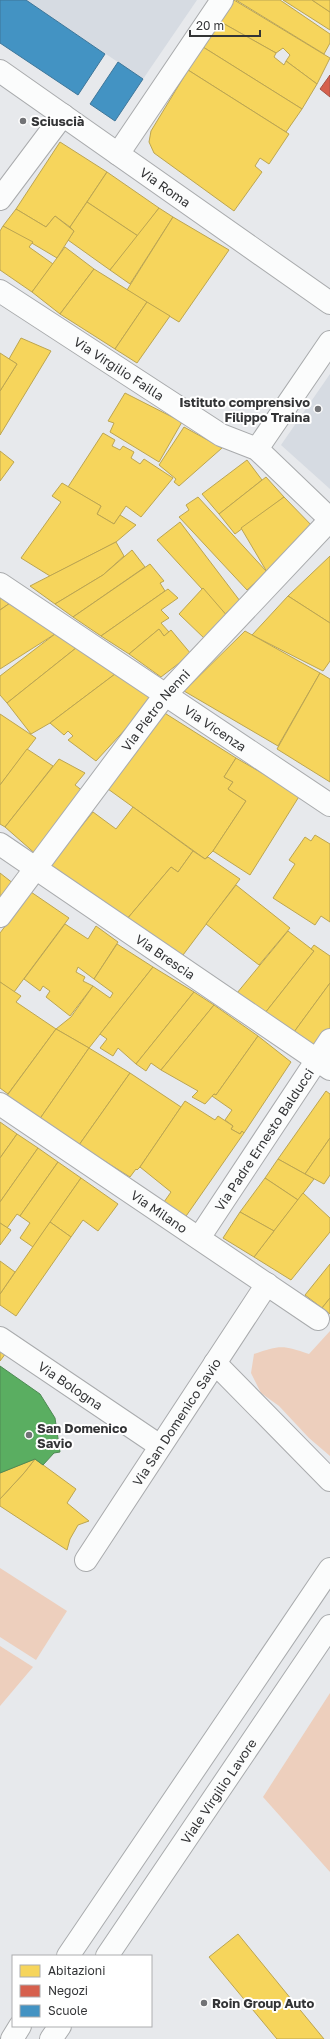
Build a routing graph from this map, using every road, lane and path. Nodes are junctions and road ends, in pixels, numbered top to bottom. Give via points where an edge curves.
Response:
1 (222, 0) edge
2 (0, 71) edge
3 (63, 115) junction
4 (118, 154) junction
5 (0, 200) edge
6 (0, 291) edge
7 (330, 303) edge
8 (330, 342) edge
9 (257, 449) junction
10 (330, 520) edge
11 (0, 584) edge
12 (165, 695) junction
13 (330, 805) edge
14 (0, 844) edge
15 (35, 868) junction
16 (0, 916) edge
17 (330, 1040) edge
18 (323, 1064) edge
19 (0, 1104) edge
20 (199, 1238) junction
21 (267, 1284) junction
22 (318, 1319) dead end
23 (0, 1338) edge
24 (215, 1363) junction
25 (160, 1446) junction
26 (330, 1480) edge
27 (86, 1560) dead end
28 (330, 1569) edge
29 (330, 1626) edge
30 (69, 1955) edge
31 (108, 1955) edge
32 (19, 2027) edge
33 (59, 2027) edge
34 (12, 2039) edge
35 (51, 2039) edge

1 - 4 street
2 - 3 street, Via Roma
3 - 4 street, Via Roma
3 - 5 street
4 - 7 street, Via Roma
6 - 9 street, Via Virgilio Failla via 221,435
8 - 9 street
9 - 10 street, Via Virgilio Failla
10 - 12 street, Via Pietro Nenni
11 - 12 street, Via Vicenza
12 - 13 street, Via Vicenza
12 - 15 street, Via Pietro Nenni
14 - 15 street, Via Brescia
15 - 16 street, Via Pietro Nenni
15 - 18 street, Via Brescia
17 - 18 street, Via Padre Ernesto Balducci
18 - 20 street, Via Padre Ernesto Balducci
19 - 20 street, Via Milano
20 - 21 street, Via Milano
21 - 22 street, Via Milano
21 - 24 street, Via San Domenico Savio
23 - 25 street, Via Bologna
24 - 25 street, Via San Domenico Savio
24 - 26 street
25 - 27 street, Via San Domenico Savio
28 - 30 street
29 - 31 street, Viale Virgilio Lavore
32 - 34 street
33 - 35 street

